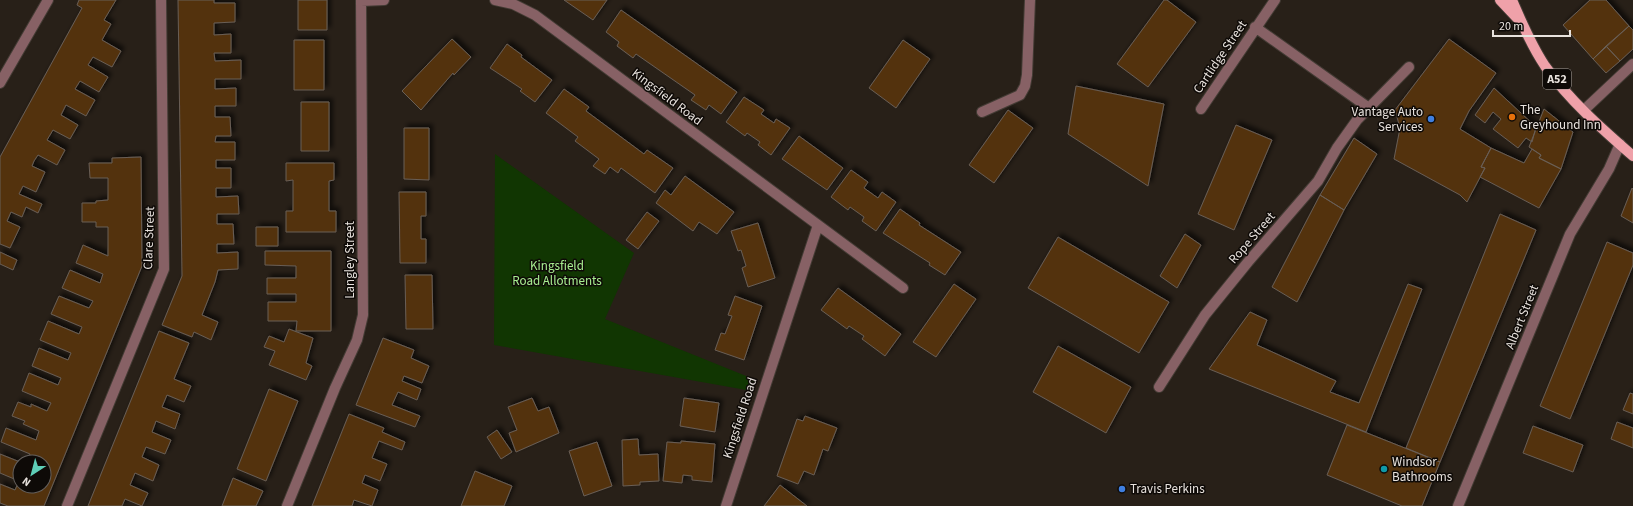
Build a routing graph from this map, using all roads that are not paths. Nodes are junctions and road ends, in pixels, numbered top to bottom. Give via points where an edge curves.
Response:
1 (48, 0) edge
2 (161, 0) edge
3 (384, 0) edge
4 (495, 0) edge
5 (1030, 0) edge
6 (1275, 0) edge
7 (1500, 0) edge
8 (1512, 0) edge
9 (361, 1) edge
10 (1522, 24) junction
11 (1255, 27) junction
12 (1633, 64) edge
13 (1409, 67) dead end
14 (0, 83) edge
15 (1369, 108) junction
16 (1201, 109) dead end
17 (1584, 110) junction
18 (982, 112) dead end
19 (1620, 144) junction
20 (1633, 156) edge
21 (818, 225) junction
22 (903, 288) dead end
23 (1159, 387) dead end
24 (67, 506) edge
25 (287, 506) edge
26 (726, 506) edge
27 (1458, 506) edge

1 - 14 street
2 - 24 street, Clare Street via 164,269
3 - 9 street
4 - 21 street, Kingsfield Road via 513,4 535,15
5 - 18 street via 1025,86 1020,95
6 - 11 street, Cartlidge Street
7 - 10 main road, A52
8 - 10 main road, A52
9 - 25 street, Langley Street via 363,315 357,340
10 - 17 main road, A52 via 1546,67
11 - 15 street
11 - 16 street, Cartlidge Street
12 - 17 street
13 - 15 street, Rope Street
15 - 23 street, Rope Street via 1337,148 1318,180 1206,315
17 - 19 main road, A52
19 - 20 main road, A52
19 - 27 street, Albert Street via 1609,169 1570,234
21 - 22 street, Kingsfield Road
21 - 26 street, Kingsfield Road

